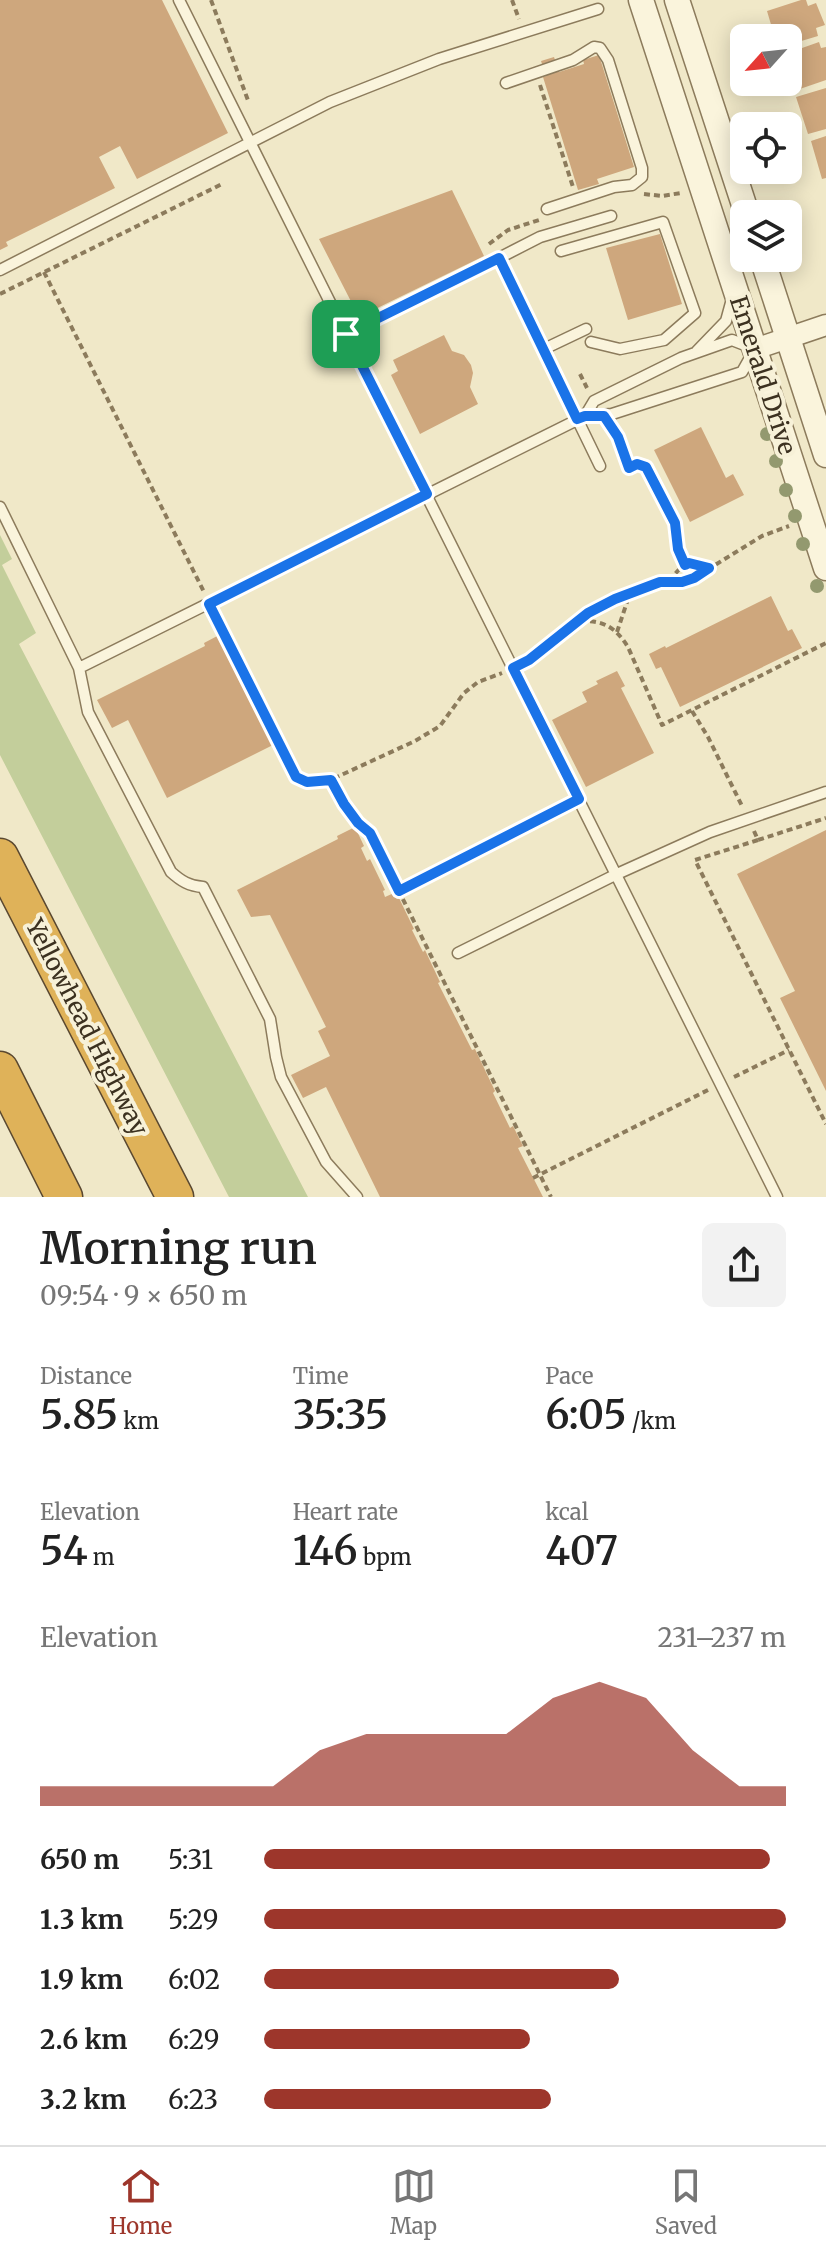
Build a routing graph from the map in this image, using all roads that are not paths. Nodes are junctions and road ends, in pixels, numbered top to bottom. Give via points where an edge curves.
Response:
1 (179, 0) edge
2 (641, 0) edge
3 (677, 0) edge
4 (598, 9) dead end
5 (506, 83) dead end
6 (251, 143) junction
7 (742, 200) edge
8 (547, 209) dead end
9 (611, 216) dead end
10 (561, 251) dead end
11 (499, 258) junction
12 (0, 270) edge
13 (766, 272) edge
14 (735, 289) junction
15 (826, 325) edge
16 (586, 329) dead end
17 (346, 334) junction
18 (787, 338) junction
19 (591, 342) dead end
20 (544, 349) junction
21 (755, 349) junction
22 (695, 353) junction
23 (581, 418) junction
24 (826, 455) edge
25 (600, 466) dead end
26 (427, 494) junction
27 (0, 507) edge
28 (826, 568) edge
29 (79, 668) junction
30 (826, 792) edge
31 (0, 857) edge
32 (617, 874) junction
33 (458, 953) dead end
34 (0, 1070) edge
35 (64, 1197) edge
36 (175, 1197) edge
37 (357, 1197) edge
38 (777, 1197) edge

1 - 6 lane
2 - 14 street, Emerald Drive
3 - 7 street
4 - 6 lane via 400,73
5 - 8 lane via 573,60 594,47 608,60 642,177 632,185
6 - 12 lane
6 - 17 lane
9 - 11 lane via 540,237
10 - 19 lane via 663,222 695,313 664,340 620,349
11 - 17 lane
11 - 20 lane
13 - 18 street, Emerald Drive
14 - 21 street, Emerald Drive
14 - 22 lane via 726,321
15 - 18 street
16 - 20 lane
17 - 26 lane
18 - 21 street
18 - 24 street, Emerald Drive
20 - 23 lane
21 - 22 lane via 732,340
21 - 23 lane via 742,372 604,416
21 - 28 street, Emerald Drive
22 - 23 lane via 594,401
23 - 25 lane
23 - 26 lane
26 - 29 lane
26 - 32 lane
27 - 29 lane
29 - 37 lane via 88,712 171,872 203,887 270,1019 281,1077 326,1162
30 - 32 lane via 710,832
31 - 36 highway, Yellowhead Highway
32 - 33 lane
32 - 38 lane
34 - 35 highway

